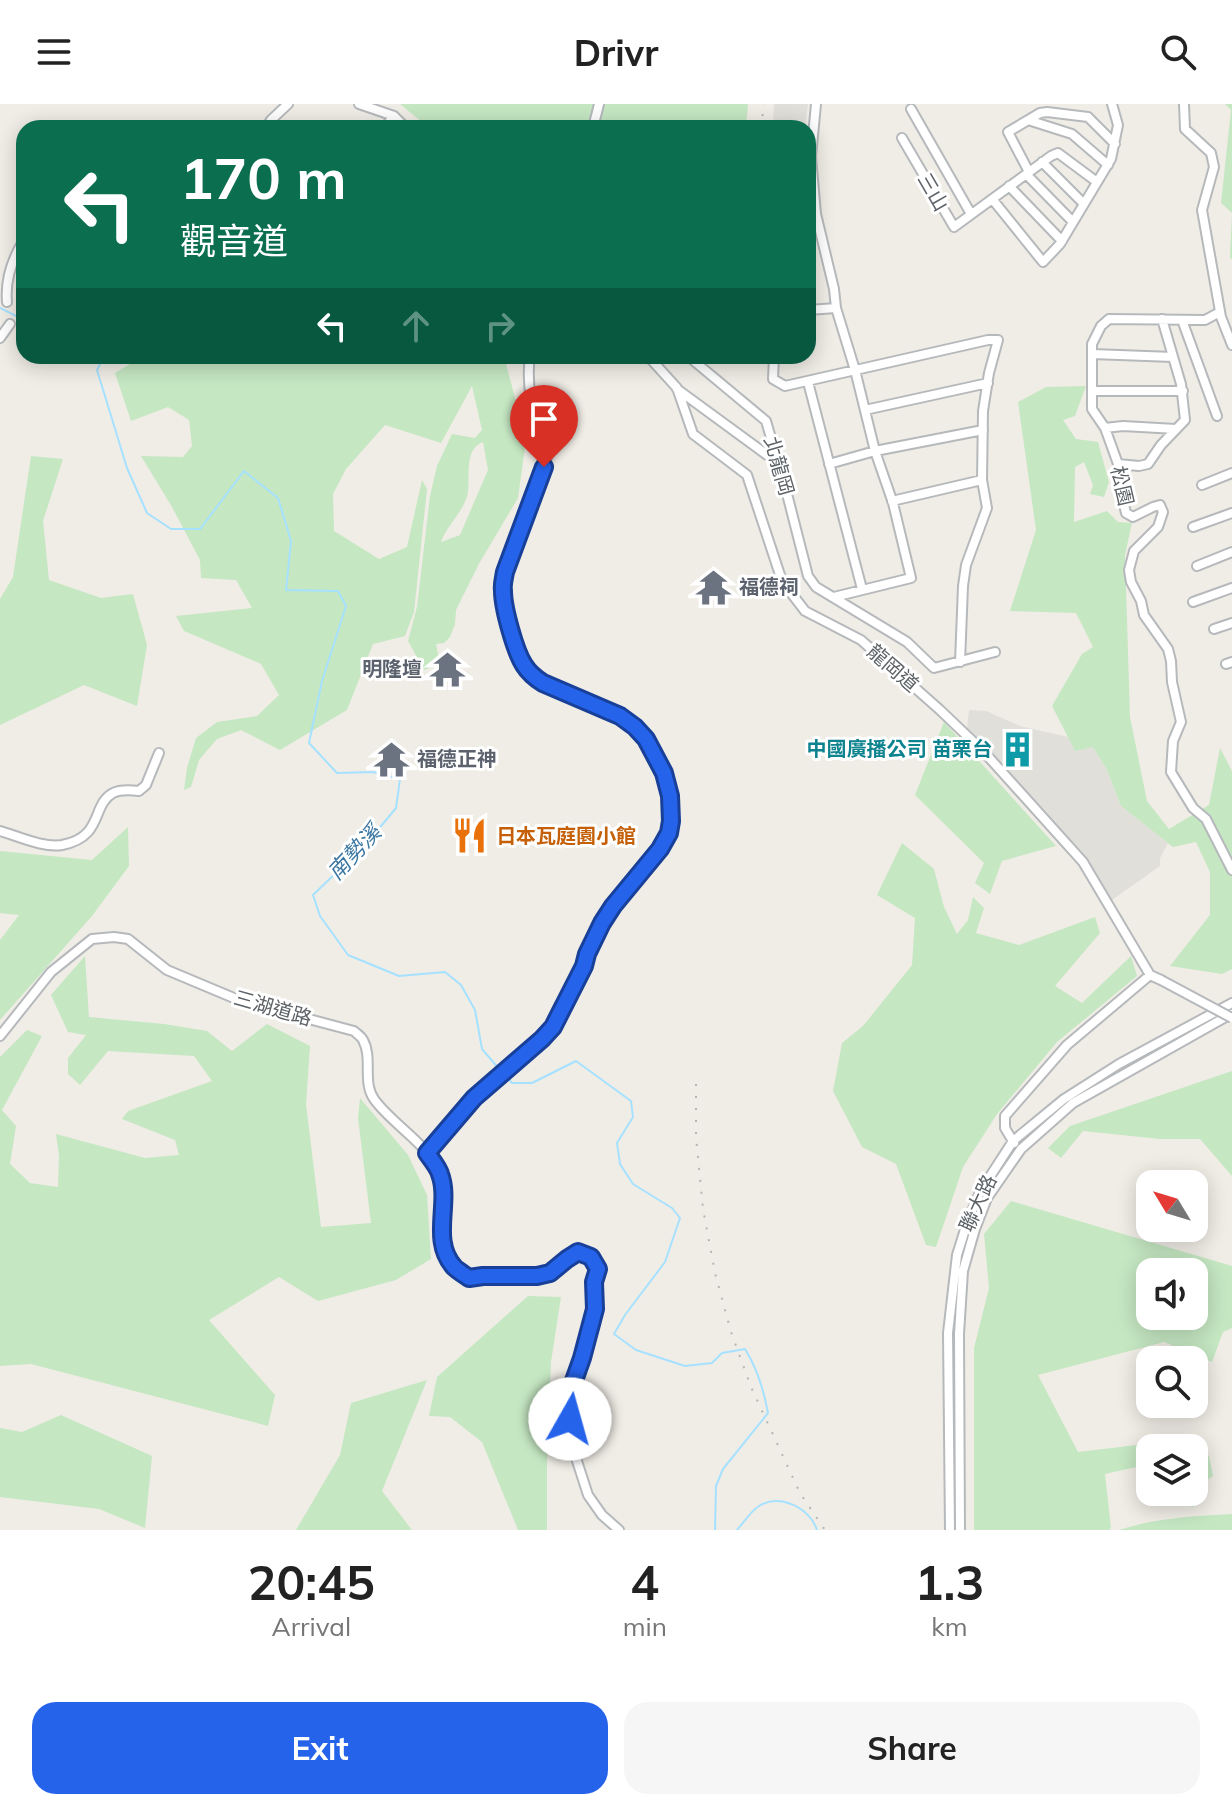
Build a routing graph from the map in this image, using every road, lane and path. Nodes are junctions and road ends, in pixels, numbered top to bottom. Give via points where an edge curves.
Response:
1 (288, 104) edge
2 (359, 104) edge
3 (1112, 104) edge
4 (1184, 104) edge
5 (911, 109) dead end
6 (394, 116) junction
7 (271, 120) edge
8 (391, 120) edge
9 (398, 120) edge
10 (1028, 120) junction
11 (902, 138) dead end
12 (1115, 144) junction
13 (1042, 162) junction
14 (1108, 165) junction
15 (1027, 173) junction
16 (1097, 182) junction
17 (1009, 186) junction
18 (993, 200) junction
19 (1084, 204) junction
20 (816, 214) edge
21 (971, 214) junction
22 (1073, 222) junction
23 (1062, 241) junction
24 (16, 252) edge
25 (7, 302) dead end
26 (836, 308) junction
27 (816, 309) edge
28 (1220, 312) junction
29 (1162, 319) junction
30 (1182, 320) junction
31 (10, 324) dead end
32 (0, 338) edge
33 (1232, 345) edge
34 (1092, 354) junction
35 (1173, 357) junction
36 (530, 364) edge
37 (655, 364) edge
38 (698, 364) edge
39 (774, 364) edge
40 (855, 370) junction
41 (808, 382) junction
42 (988, 383) junction
43 (677, 388) junction
44 (1092, 391) junction
45 (1183, 391) junction
46 (865, 410) junction
47 (1217, 416) dead end
48 (1105, 428) junction
49 (1176, 429) junction
50 (983, 430) junction
51 (875, 451) junction
52 (778, 463) junction
53 (829, 464) junction
54 (1118, 464) junction
55 (1232, 473) edge
56 (982, 480) junction
57 (1202, 485) dead end
58 (892, 501) junction
59 (1232, 513) edge
60 (1193, 527) dead end
61 (1232, 552) edge
62 (1197, 566) dead end
63 (1232, 588) edge
64 (862, 589) junction
65 (834, 597) junction
66 (1193, 602) dead end
67 (1232, 623) edge
68 (1214, 629) dead end
69 (995, 652) dead end
70 (960, 662) junction
71 (159, 753) dead end
72 (0, 831) edge
73 (1232, 870) edge
74 (1150, 975) junction
75 (1232, 1003) edge
76 (1232, 1016) edge
77 (0, 1036) edge
78 (1013, 1141) junction
79 (1021, 1149) junction
80 (427, 1153) junction
81 (993, 1181) junction
82 (956, 1302) junction
83 (948, 1333) junction
84 (959, 1334) junction
85 (619, 1530) edge
86 (950, 1530) edge
87 (960, 1530) edge

1 - 7 street
2 - 6 street
3 - 12 street via 1118,125
4 - 28 street via 1185,129 1211,153 1214,167 1202,210
5 - 21 street, 三山
6 - 8 street
6 - 9 street
10 - 12 street via 1047,112 1081,115
10 - 14 street via 1072,134
10 - 15 street via 1008,132
11 - 21 street, 三山 via 954,227
12 - 14 street
13 - 15 street, 三山
13 - 16 street via 1058,153
13 - 19 street
14 - 16 street
15 - 17 street, 三山
15 - 22 street
16 - 19 street
17 - 18 street, 三山
17 - 23 street
18 - 21 street, 三山
18 - 23 street via 1043,262
19 - 22 street
20 - 26 street
22 - 23 street
24 - 25 street
26 - 27 street
26 - 40 street
28 - 30 street, 松園 via 1205,320
28 - 33 street
29 - 30 street, 松園
29 - 34 street, 松園 via 1109,319 1094,337
29 - 35 street
30 - 47 street
31 - 32 street
34 - 35 street
34 - 44 street, 松園
35 - 45 street
36 - 80 street via 532,399 548,455 502,590 518,653 532,676 610,711 646,739 664,773 671,821 660,849 600,927 553,1027 474,1098
37 - 43 street, 龍岡道
38 - 52 street, 北龍岡 via 766,421
39 - 41 street via 773,379 785,386
40 - 41 street
40 - 42 street via 998,340
40 - 46 street
41 - 53 street
42 - 46 street
42 - 50 street
43 - 52 street
43 - 74 street, 龍岡道 via 693,434 747,475 782,581 805,611 861,640 984,752 1083,862
44 - 45 street
44 - 48 street, 松園 via 1092,409
45 - 49 street via 1185,420
46 - 51 street
48 - 49 street
48 - 54 street, 松園
49 - 54 street via 1148,464
50 - 51 street
50 - 56 street
51 - 53 street
51 - 58 street
52 - 65 street, 北龍岡 via 808,576
53 - 64 street
54 - 73 street, 松園 via 1126,513 1133,517 1160,505 1163,512 1158,527 1134,551 1129,570 1144,615 1171,661 1181,722 1173,741 1171,772 1206,819
55 - 57 street
56 - 58 street
56 - 70 street via 987,508 966,565
58 - 64 street via 911,578
59 - 60 street
61 - 62 street
63 - 66 street
64 - 65 street
65 - 70 street, 北龍岡 via 907,642 934,668
67 - 68 street
69 - 70 street, 北龍岡
71 - 72 street via 146,785 139,791 113,793 93,828 80,838 45,844
74 - 76 street, bridge
74 - 78 street via 1067,1045 1005,1116
75 - 78 street, 聯大路 via 1119,1064 1064,1099
76 - 79 street, 聯大路 via 1073,1103
77 - 80 street, 三湖道路 via 51,972 92,939 128,939 167,970 241,1001 354,1031 366,1051 369,1091
78 - 79 street
78 - 81 street, 聯大路
79 - 81 street, 聯大路
80 - 85 street via 440,1173 441,1225 454,1268 469,1278 537,1276 578,1252 591,1257 598,1269 595,1309 571,1389 570,1419 588,1495
81 - 82 street, 聯大路
82 - 83 street, 聯大路
82 - 84 street, 聯大路
83 - 84 street
83 - 86 street, 聯大路
84 - 87 street, 聯大路

